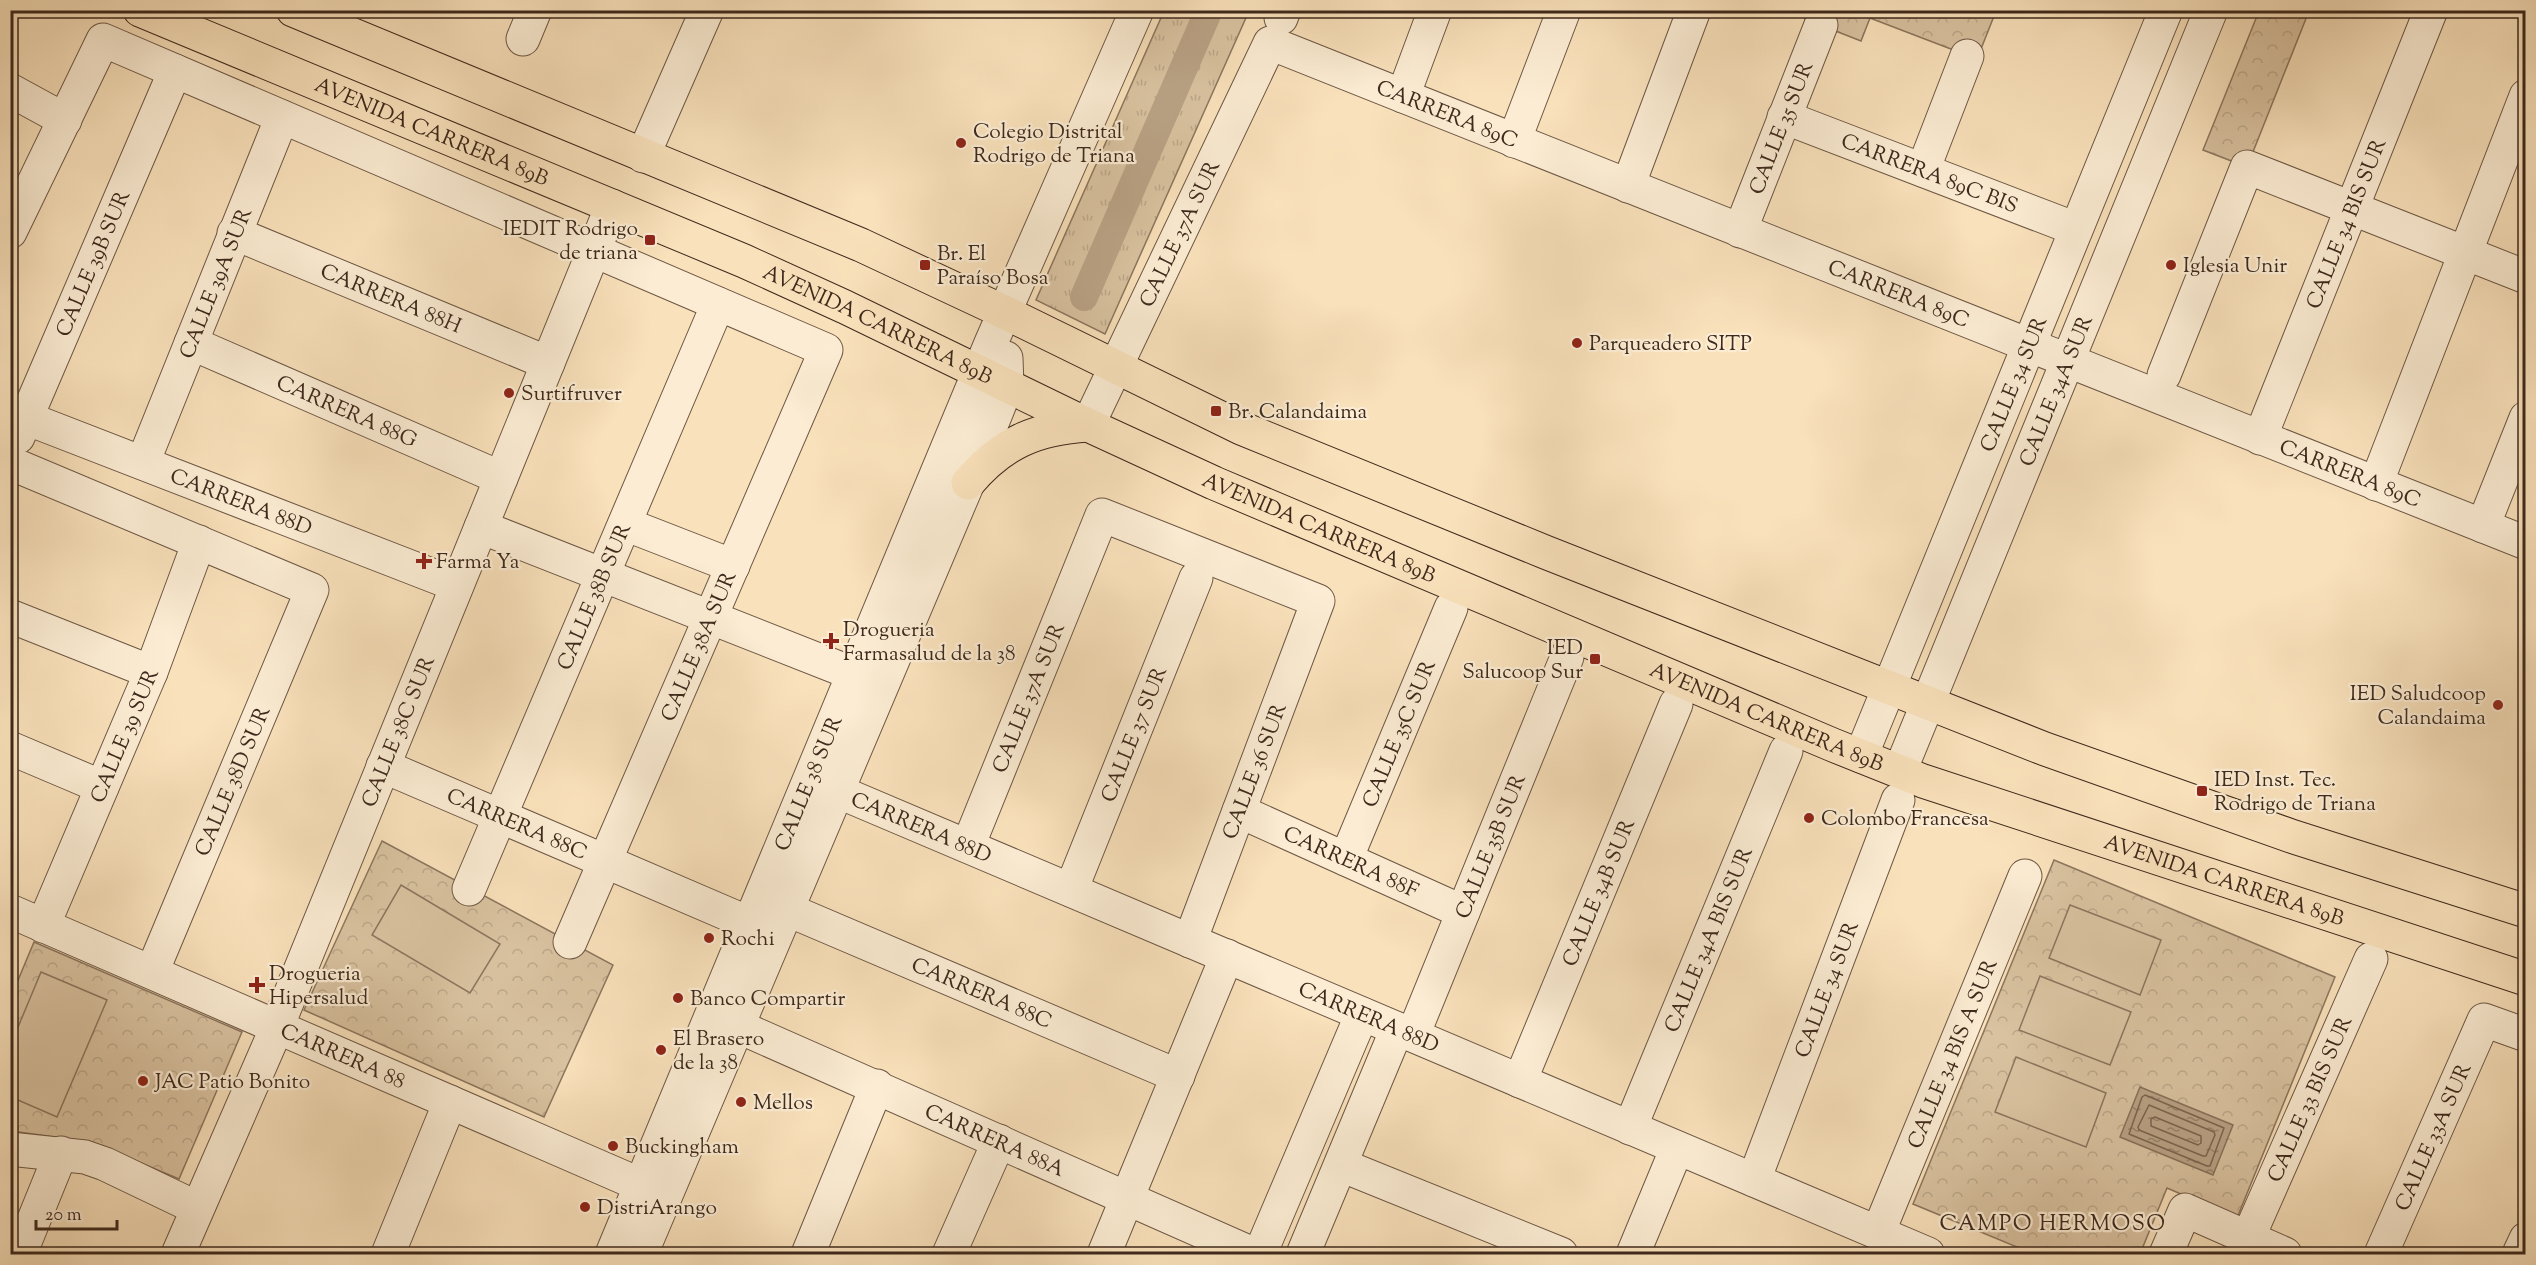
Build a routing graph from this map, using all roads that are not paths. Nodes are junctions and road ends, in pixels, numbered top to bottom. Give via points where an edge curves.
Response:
1 (140, 10) edge
2 (293, 10) edge
3 (707, 10) edge
4 (1137, 10) edge
5 (1436, 10) edge
6 (1564, 10) edge
7 (1694, 10) edge
8 (2166, 10) edge
9 (2211, 10) edge
10 (2431, 10) edge
11 (1278, 24) edge
12 (1821, 25) dead end
13 (1967, 56) dead end
14 (176, 71) junction
15 (10, 90) edge
16 (1403, 96) junction
17 (2526, 96) edge
18 (282, 117) junction
19 (1784, 117) junction
20 (65, 120) junction
21 (1514, 141) junction
22 (643, 156) junction
23 (1923, 170) junction
24 (1628, 186) junction
25 (612, 206) junction
26 (2352, 208) junction
27 (11, 228) edge
28 (2076, 229) junction
29 (1740, 231) junction
30 (234, 233) junction
31 (594, 250) junction
32 (2465, 253) junction
33 (2526, 277) edge
34 (718, 304) junction
35 (1004, 312) junction
36 (191, 343) junction
37 (2028, 345) junction
38 (2068, 361) junction
39 (548, 363) junction
40 (1116, 367) junction
41 (2164, 375) dead end
42 (994, 379) junction
43 (26, 418) junction
44 (2526, 418) edge
45 (1088, 425) junction
46 (2260, 438) junction
47 (148, 450) dead end
48 (10, 455) edge
49 (10, 463) edge
50 (501, 478) junction
51 (968, 483) junction
52 (2376, 484) junction
53 (1102, 515) joint
54 (625, 524) junction
55 (2483, 526) junction
56 (481, 527) junction
57 (199, 542) junction
58 (2526, 543) edge
59 (733, 566) junction
60 (603, 575) junction
61 (1196, 578) dead end
62 (457, 585) junction
63 (1451, 608) dead end
64 (10, 616) edge
65 (711, 617) junction
66 (1566, 657) dead end
67 (152, 672) junction
68 (854, 674) junction
69 (1888, 688) junction
70 (1928, 703) junction
71 (1676, 704) dead end
72 (10, 748) edge
73 (1786, 751) dead end
74 (1861, 756) junction
75 (383, 766) junction
76 (824, 785) junction
77 (1899, 785) junction
78 (102, 787) junction
79 (1239, 811) junction
80 (500, 817) junction
81 (968, 846) junction
82 (1346, 859) junction
83 (605, 861) junction
84 (2025, 876) dead end
85 (469, 889) dead end
86 (1071, 890) junction
87 (786, 909) junction
88 (10, 911) edge
89 (1463, 912) junction
90 (2526, 912) edge
91 (751, 924) junction
92 (43, 926) junction
93 (1190, 941) junction
94 (570, 942) dead end
95 (1227, 956) junction
96 (2371, 959) dead end
97 (152, 972) junction
98 (2526, 979) edge
99 (1362, 1014) junction
100 (737, 1026) junction
101 (277, 1027) junction
102 (1405, 1032) junction
103 (2526, 1035) edge
104 (1178, 1076) junction
105 (1520, 1081) junction
106 (877, 1086) junction
107 (450, 1102) junction
108 (1630, 1128) junction
109 (999, 1141) junction
110 (1677, 1148) junction
111 (10, 1149) edge
112 (61, 1153) junction
113 (1341, 1165) junction
114 (1754, 1180) junction
115 (641, 1185) junction
116 (1127, 1198) junction
117 (198, 1208) junction
118 (1878, 1233) junction
119 (2248, 1238) junction
120 (2526, 1239) edge
121 (20, 1254) edge
122 (178, 1254) edge
123 (388, 1254) edge
124 (612, 1254) edge
125 (640, 1254) edge
126 (808, 1254) edge
127 (949, 1254) edge
128 (1104, 1254) edge
129 (1253, 1254) edge
130 (1260, 1254) edge
131 (1303, 1254) edge
132 (1560, 1254) edge
133 (1633, 1254) edge
134 (1928, 1254) edge
135 (2166, 1254) edge
136 (2285, 1254) edge
137 (2381, 1254) edge
138 (2519, 1254) edge

1 - 25 main road, AVENIDA CARRERA 89B
2 - 22 main road
3 - 22 street
4 - 35 street, CALLE 38 SUR
5 - 16 street
6 - 21 street
7 - 24 street
8 - 28 street, CALLE 34 SUR
9 - 38 street, CALLE 34A SUR
10 - 26 street, CALLE 34 BIS SUR
11 - 16 street, CARRERA 89C
11 - 40 street, CALLE 37A SUR
12 - 19 street, CALLE 35 SUR
13 - 23 street
14 - 18 street
14 - 20 street via 103,40
14 - 43 street, CALLE 39B SUR
15 - 20 street
16 - 21 street, CARRERA 89C
17 - 32 street
18 - 30 street, CALLE 39A SUR
18 - 31 street
19 - 23 street, CARRERA 89C BIS
19 - 29 street, CALLE 35 SUR
20 - 27 street
21 - 24 street, CARRERA 89C
22 - 35 main road via 861,245
23 - 28 street, CARRERA 89C BIS
24 - 29 street, CARRERA 89C
25 - 31 street, CALLE 38C SUR
25 - 42 main road, AVENIDA CARRERA 89B via 754,266
26 - 32 street
26 - 41 street via 2247,167
26 - 46 street, CALLE 34 BIS SUR
28 - 37 street, CALLE 34 SUR
29 - 37 street, CARRERA 89C
30 - 36 street, CALLE 39A SUR
30 - 39 street, CARRERA 88H
31 - 34 street
31 - 39 street, CALLE 38C SUR
32 - 33 street
32 - 52 street
34 - 54 street, CALLE 38B SUR
34 - 59 street, CALLE 38A SUR via 826,350
35 - 40 main road
35 - 42 street, CALLE 38 SUR
36 - 47 street, CALLE 39A SUR
36 - 50 street, CARRERA 88G
37 - 38 street, CARRERA 89C
37 - 69 street, CALLE 34 SUR
38 - 46 street, CARRERA 89C
38 - 70 street, CALLE 34A SUR
39 - 50 street, CALLE 38C SUR
40 - 45 street, CALLE 37A SUR
40 - 69 main road via 1283,446
42 - 45 main road, AVENIDA CARRERA 89B
42 - 51 street, CALLE 38 SUR
42 - 68 street, CALLE 38 SUR
43 - 48 street, CALLE 39B SUR
43 - 62 street, CARRERA 88D
44 - 55 street
45 - 51 main road via 1030,435 996,455
45 - 74 main road, AVENIDA CARRERA 89B via 1263,504
46 - 52 street, CARRERA 89C
49 - 57 street
50 - 56 street, CALLE 38C SUR
51 - 76 street, CALLE 38 SUR
52 - 55 street, CARRERA 89C
53 - 79 street, CALLE 36 SUR via 1318,601
53 - 81 street, CALLE 37A SUR
54 - 59 street
54 - 60 street, CALLE 38B SUR
55 - 58 street, CARRERA 89C
56 - 60 street
56 - 62 street, CALLE 38C SUR
57 - 67 street, CALLE 39 SUR
57 - 97 street, CALLE 38D SUR via 312,590
59 - 65 street, CALLE 38A SUR
60 - 65 street
60 - 80 street, CALLE 38B SUR
61 - 86 street, CALLE 37 SUR
62 - 75 street, CALLE 38C SUR
63 - 82 street, CALLE 35C SUR
64 - 67 street
65 - 68 street
65 - 83 street, CALLE 38A SUR
66 - 89 street, CALLE 35B SUR
67 - 78 street, CALLE 39 SUR
68 - 76 street, CALLE 38 SUR
69 - 70 main road
69 - 74 street, CALLE 34 SUR
70 - 77 street, CALLE 34A SUR
70 - 90 main road via 2282,833
71 - 105 street, CALLE 34B SUR
72 - 78 street
73 - 108 street, CALLE 34A BIS SUR
74 - 77 main road, AVENIDA CARRERA 89B
75 - 80 street, CARRERA 88C
75 - 101 street, CALLE 38C SUR
76 - 81 street, CARRERA 88D
76 - 87 street, CALLE 38 SUR
76 - 91 street, CALLE 38 SUR
77 - 98 main road, AVENIDA CARRERA 89B via 1935,785
77 - 114 street, CALLE 34 SUR
78 - 92 street, CALLE 39 SUR
79 - 82 street, CARRERA 88F
79 - 93 street, CALLE 36 SUR
80 - 83 street, CARRERA 88C
80 - 85 street, CALLE 38B SUR
81 - 86 street, CARRERA 88D
82 - 89 street, CARRERA 88F
83 - 91 street, CARRERA 88C
83 - 94 street, CALLE 38A SUR
84 - 118 street, CALLE 34 BIS A SUR
86 - 93 street, CARRERA 88D
87 - 100 street, CALLE 38 SUR
87 - 104 street, CARRERA 88C
88 - 92 street, CARRERA 88
89 - 102 street, CALLE 35B SUR
91 - 115 street, CALLE 38 SUR
92 - 97 street, CARRERA 88
93 - 95 street, CARRERA 88D
95 - 99 street, CARRERA 88D
95 - 104 street
96 - 119 street, CALLE 33 BIS SUR
97 - 101 street, CARRERA 88
99 - 102 street, CARRERA 88D
99 - 130 street
100 - 106 street, CARRERA 88A
100 - 125 street, CALLE 38 SUR
101 - 107 street, CARRERA 88
101 - 117 street, CALLE 38C SUR
102 - 105 street, CARRERA 88D
102 - 113 street, CALLE 35B SUR
103 - 137 street, CALLE 33A SUR via 2484,1020
104 - 116 street
105 - 108 street, CARRERA 88D
106 - 109 street, CARRERA 88A
106 - 126 street
107 - 115 street, CARRERA 88
107 - 123 street
108 - 110 street, CARRERA 88D
109 - 116 street, CARRERA 88A
109 - 127 street
110 - 114 street, CARRERA 88D
110 - 133 street
111 - 112 street
112 - 117 street via 105,1164
112 - 121 street
113 - 131 street, CALLE 35B SUR
113 - 132 street
114 - 118 street, CARRERA 88D
115 - 124 street, CALLE 38 SUR
116 - 128 street
116 - 129 street, CARRERA 88A
117 - 122 street, CALLE 38C SUR
118 - 134 street, CARRERA 88D
119 - 135 street via 2185,1210
119 - 136 street
120 - 138 street

